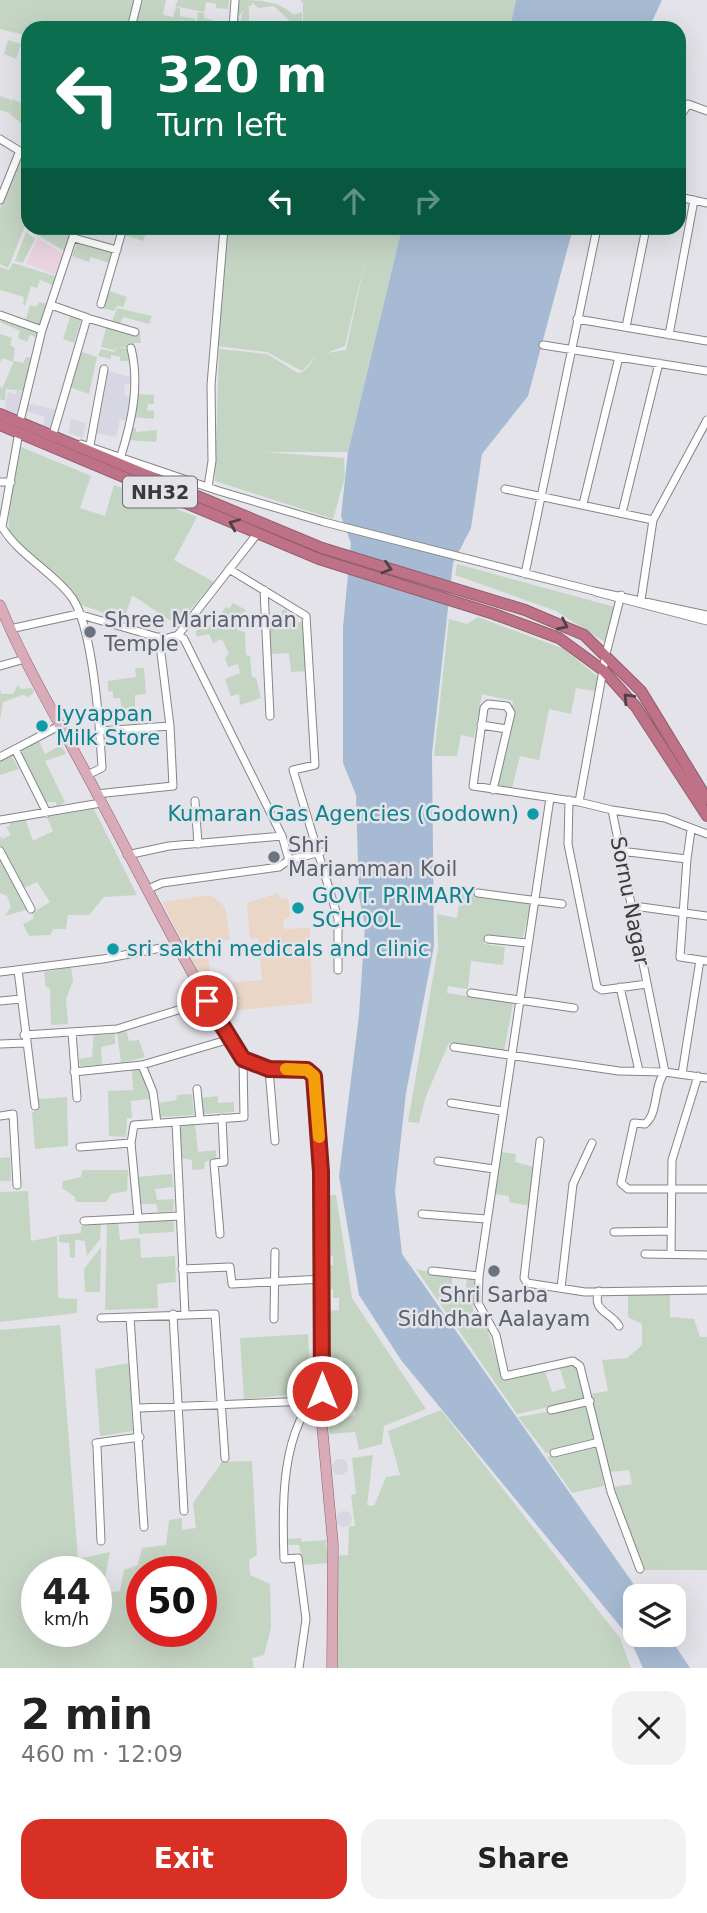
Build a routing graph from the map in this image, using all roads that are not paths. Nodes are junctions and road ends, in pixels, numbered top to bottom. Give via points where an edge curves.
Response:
1 (138, 0) edge
2 (235, 0) edge
3 (133, 21) edge
4 (234, 21) edge
5 (686, 107) edge
6 (707, 111) edge
7 (0, 139) edge
8 (19, 153) joint
9 (686, 198) edge
10 (0, 200) edge
11 (694, 200) junction
12 (707, 203) edge
13 (120, 235) edge
14 (223, 235) edge
15 (596, 235) edge
16 (645, 235) edge
17 (74, 237) joint
18 (117, 250) junction
19 (101, 304) dead end
20 (51, 305) junction
21 (0, 316) edge
22 (87, 318) junction
23 (578, 319) junction
24 (626, 327) junction
25 (42, 330) junction
26 (135, 332) dead end
27 (669, 335) junction
28 (707, 341) edge
29 (543, 345) dead end
30 (131, 348) dead end
31 (572, 349) junction
32 (619, 357) junction
33 (659, 363) junction
34 (104, 369) dead end
35 (707, 371) edge
36 (0, 414) edge
37 (707, 420) edge
38 (0, 425) edge
39 (19, 426) junction
40 (53, 434) junction
41 (74, 443) junction
42 (90, 445) junction
43 (121, 456) junction
44 (0, 482) edge
45 (11, 482) junction
46 (208, 487) junction
47 (505, 489) dead end
48 (542, 496) junction
49 (583, 504) junction
50 (622, 513) junction
51 (653, 520) junction
52 (257, 534) junction
53 (321, 553) junction
54 (229, 569) junction
55 (525, 574) junction
56 (264, 590) junction
57 (620, 598) junction
58 (641, 600) junction
59 (0, 605) edge
60 (78, 614) junction
61 (707, 615) edge
62 (707, 621) edge
63 (10, 629) junction
64 (178, 635) junction
65 (159, 637) junction
66 (606, 654) junction
67 (25, 659) junction
68 (0, 666) edge
69 (604, 671) junction
70 (270, 716) dead end
71 (481, 725) junction
72 (59, 726) junction
73 (170, 726) junction
74 (507, 729) junction
75 (100, 731) junction
76 (15, 750) junction
77 (0, 757) edge
78 (87, 775) junction
79 (493, 790) junction
80 (99, 798) junction
81 (550, 798) junction
82 (707, 799) edge
83 (569, 800) junction
84 (195, 801) dead end
85 (579, 802) junction
86 (612, 810) junction
87 (47, 813) junction
88 (707, 816) edge
89 (0, 819) edge
90 (691, 830) junction
91 (707, 834) edge
92 (282, 836) junction
93 (198, 844) junction
94 (0, 851) edge
95 (620, 851) junction
96 (321, 852) junction
97 (127, 855) junction
98 (687, 859) junction
99 (289, 860) junction
100 (148, 889) junction
101 (478, 893) dead end
102 (534, 900) junction
103 (562, 904) dead end
104 (634, 906) junction
105 (31, 909) dead end
106 (682, 910) junction
107 (707, 916) edge
108 (488, 939) dead end
109 (527, 943) junction
110 (177, 945) junction
111 (704, 960) edge
112 (18, 970) junction
113 (338, 970) dead end
114 (0, 972) edge
115 (647, 984) junction
116 (620, 988) junction
117 (471, 993) dead end
118 (21, 999) junction
119 (0, 1000) edge
120 (520, 1000) junction
121 (207, 1001) junction
122 (574, 1008) dead end
123 (72, 1032) junction
124 (24, 1039) junction
125 (230, 1039) junction
126 (0, 1044) edge
127 (454, 1047) dead end
128 (510, 1055) junction
129 (243, 1059) junction
130 (142, 1065) junction
131 (269, 1069) junction
132 (639, 1071) junction
133 (74, 1072) junction
134 (666, 1072) junction
135 (682, 1074) junction
136 (698, 1076) junction
137 (707, 1078) edge
138 (197, 1089) dead end
139 (77, 1098) dead end
140 (451, 1104) dead end
141 (35, 1106) dead end
142 (502, 1111) junction
143 (0, 1116) edge
144 (222, 1118) junction
145 (200, 1120) junction
146 (176, 1122) junction
147 (157, 1123) junction
148 (275, 1141) dead end
149 (540, 1141) dead end
150 (131, 1143) junction
151 (592, 1143) dead end
152 (80, 1147) dead end
153 (438, 1161) dead end
154 (494, 1169) junction
155 (17, 1185) dead end
156 (671, 1189) junction
157 (707, 1189) edge
158 (422, 1214) dead end
159 (179, 1216) junction
160 (138, 1217) junction
161 (486, 1219) junction
162 (84, 1221) dead end
163 (670, 1231) junction
164 (614, 1232) dead end
165 (220, 1234) dead end
166 (275, 1252) dead end
167 (645, 1254) dead end
168 (671, 1254) junction
169 (707, 1255) edge
170 (182, 1269) junction
171 (432, 1271) dead end
172 (478, 1276) junction
173 (322, 1279) junction
174 (273, 1282) junction
175 (561, 1288) junction
176 (707, 1290) edge
177 (600, 1291) junction
178 (173, 1314) junction
179 (185, 1314) junction
180 (130, 1317) junction
181 (101, 1318) dead end
182 (274, 1319) dead end
183 (619, 1326) dead end
184 (322, 1391) junction
185 (310, 1401) junction
186 (590, 1401) junction
187 (222, 1404) junction
188 (178, 1406) junction
189 (139, 1408) junction
190 (551, 1410) dead end
191 (139, 1437) junction
192 (599, 1442) junction
193 (554, 1453) dead end
194 (225, 1458) dead end
195 (184, 1511) dead end
196 (144, 1527) dead end
197 (101, 1541) dead end
198 (640, 1569) dead end
199 (299, 1668) edge
200 (332, 1668) edge

1 - 3 street
2 - 4 street
5 - 6 street
7 - 8 street
8 - 10 street
9 - 11 street
11 - 12 street
11 - 27 street
13 - 18 street
14 - 46 street
15 - 23 street
16 - 24 street
17 - 18 street
17 - 20 street
18 - 19 street
20 - 22 street
20 - 25 street
21 - 25 street
22 - 26 street
22 - 40 street
23 - 24 street
23 - 31 street
24 - 27 street
25 - 39 street
27 - 28 street
29 - 31 street
30 - 43 street via 135,395
31 - 32 street
31 - 48 street
32 - 33 street
32 - 49 street
33 - 35 street
33 - 50 street
34 - 42 street
36 - 39 highway, NH32
37 - 51 street
38 - 39 highway, NH32
39 - 40 highway, NH32
39 - 45 street
52 -> 39 highway, NH32
40 - 41 highway, NH32
41 - 42 street
41 - 53 highway, NH32
42 - 43 street
43 - 46 street
44 - 45 street
45 - 60 street via 2,527 10,540 70,595
46 - 55 street
47 - 48 street
48 - 49 street
48 - 55 street
49 - 50 street
50 - 51 street
51 - 58 street
52 - 53 highway, NH32
52 - 54 street
53 -> 66 highway, NH32 via 556,621 584,635
53 - 69 highway, NH32 via 559,638
54 - 56 street
54 - 64 street
55 - 57 street
56 - 70 street
56 - 96 street via 306,617 314,765 293,769
57 - 58 street
57 - 62 street
57 - 66 street
58 - 61 street
59 - 63 main road
60 - 63 street
60 - 65 street
60 - 75 street via 89,646
63 - 67 main road
64 - 65 street
64 - 92 street
65 - 73 street
66 - 69 street
66 - 82 highway, NH32 via 641,691
67 - 68 street
67 - 72 main road
69 - 85 street
88 -> 69 highway, NH32 via 650,725
71 - 74 street
71 - 74 street via 485,705 498,705 510,709
71 - 79 street via 473,784
72 - 76 street
72 - 78 main road
73 - 75 street
73 - 80 street via 173,786
74 - 79 street
75 - 78 street via 102,768
76 - 77 street
76 - 87 street
78 - 80 main road
79 - 81 street, Sornu Nagar
80 - 87 street
80 - 97 main road
81 - 83 street, Sornu Nagar
81 - 102 street
83 - 85 street, Sornu Nagar
83 - 116 street via 568,844 596,984 602,990
84 - 93 street
85 - 86 street, Sornu Nagar
86 - 90 street via 665,818
86 - 95 street, Sornu Nagar
87 - 89 street
90 - 91 street
90 - 98 street
92 - 93 street
92 - 99 street
93 - 97 street
94 - 105 street
95 - 98 street
95 - 104 street, Sornu Nagar
96 - 99 street
96 - 113 street via 338,918
97 - 100 main road
98 - 106 street
99 - 100 street via 279,867 162,883
100 - 110 main road
101 - 102 street
102 - 103 street
102 - 109 street
104 - 106 street
104 - 115 street, Sornu Nagar
106 - 107 street
106 - 111 street via 680,957
108 - 109 street
109 - 120 street
110 - 112 street
110 - 121 main road
111 - 135 street
112 - 114 street
112 - 118 street
115 - 116 street
115 - 134 street, Sornu Nagar
116 - 132 street
117 - 120 street
118 - 119 street
118 - 124 street
120 - 122 street
120 - 128 street
121 - 123 street via 117,1029
121 - 125 main road
123 - 124 street
123 - 133 street
124 - 126 street
124 - 141 street
125 - 129 main road
125 - 130 street
127 - 128 street
128 - 132 street
128 - 142 street
129 - 131 main road
129 - 144 street via 244,1117
130 - 133 street
130 - 147 street via 153,1092
131 - 148 street
131 - 173 main road via 302,1069 314,1076
132 - 134 street
133 - 139 street
134 - 135 street
134 - 156 street via 648,1122 634,1123 621,1183 628,1189
135 - 136 street
136 - 137 street
136 - 156 street via 672,1160
138 - 145 street
140 - 142 street
142 - 154 street
143 - 155 street via 13,1114
144 - 145 street
144 - 165 street via 225,1162 214,1163
145 - 146 street
146 - 147 street
146 - 159 street
147 - 150 street via 134,1125
149 - 175 street via 524,1278 532,1285
150 - 152 street
150 - 160 street
151 - 175 street via 573,1184
153 - 154 street
154 - 161 street
156 - 157 street
156 - 163 street
158 - 161 street
159 - 160 street
159 - 170 street
160 - 162 street
161 - 172 street
163 - 164 street
163 - 168 street
166 - 174 street
167 - 168 street
168 - 169 street
170 - 174 street via 230,1267 232,1284
170 - 179 street
171 - 172 street
172 - 186 street via 478,1303 496,1335 503,1374 509,1377 576,1362
173 - 174 street
173 - 184 main road
174 - 182 street
175 - 177 street
176 - 177 street
177 - 183 street via 599,1307
178 - 179 street
178 - 180 street
178 - 188 street
179 - 187 street via 215,1314
180 - 181 street
180 - 189 street
184 - 185 street
184 - 200 main road via 333,1544
185 - 187 street
185 - 199 street via 286,1465 284,1499 285,1559 298,1558 306,1619
186 - 190 street
186 - 192 street
187 - 188 street
187 - 194 street
188 - 189 street
188 - 195 street
189 - 191 street
191 - 196 street
191 - 197 street via 96,1445
192 - 193 street
192 - 198 street via 611,1492

